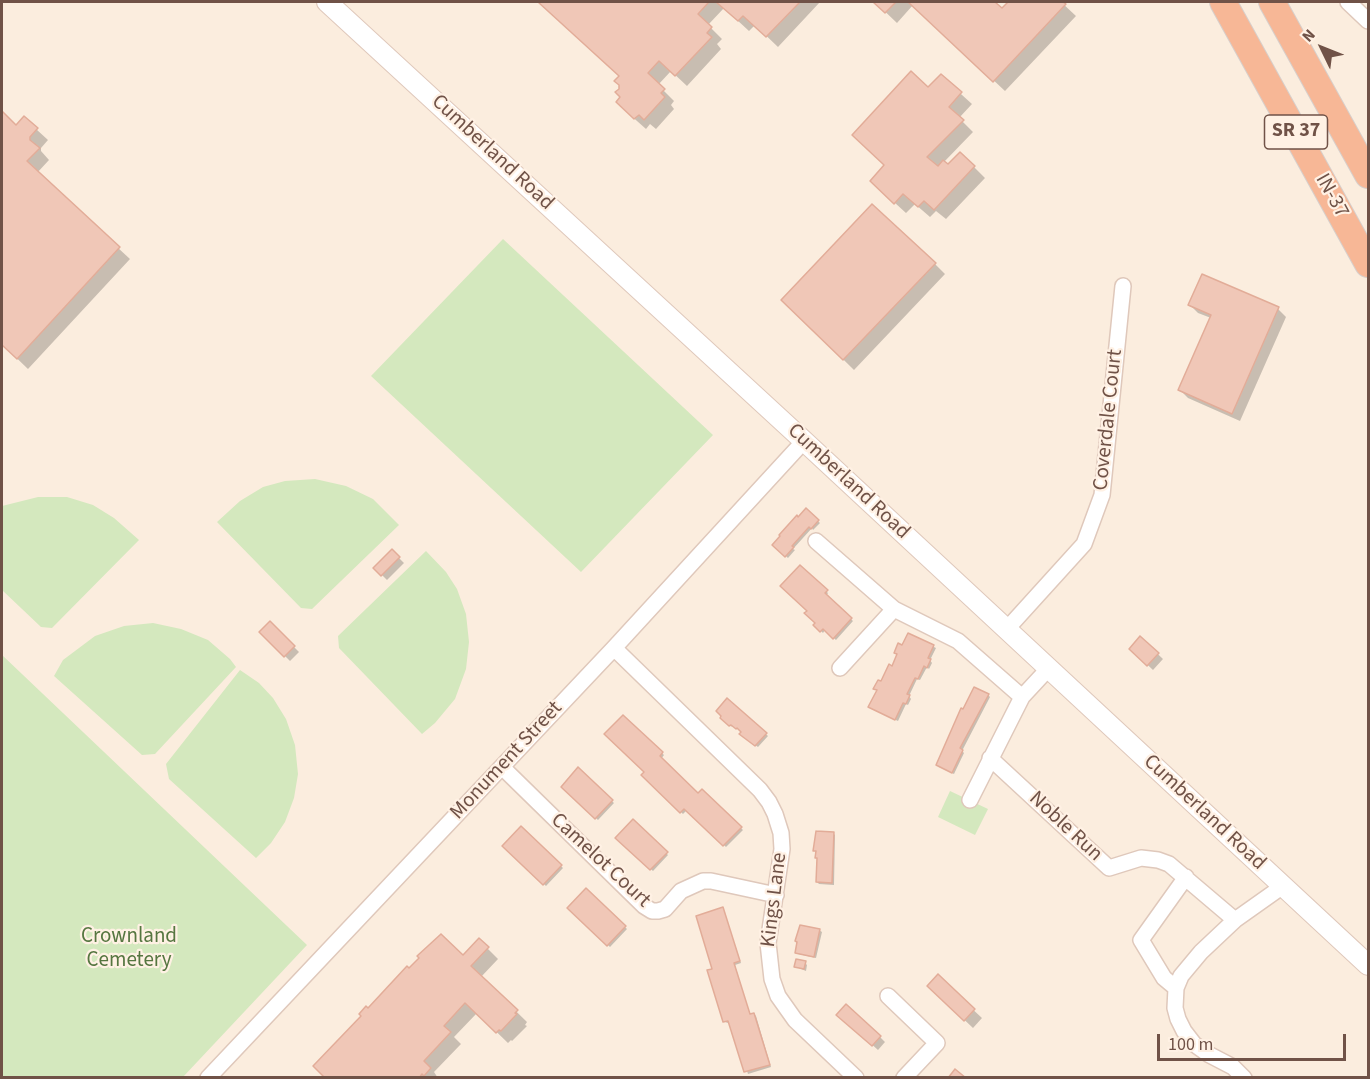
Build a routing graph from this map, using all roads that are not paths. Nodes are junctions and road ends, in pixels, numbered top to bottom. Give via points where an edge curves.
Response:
1 (327, 2) edge
2 (1222, 2) edge
3 (1272, 2) edge
4 (1348, 2) edge
5 (1368, 21) edge
6 (1368, 175) edge
7 (1368, 264) edge
8 (1123, 286) dead end
9 (804, 441) junction
10 (816, 541) dead end
11 (894, 609) junction
12 (1006, 630) junction
13 (614, 648) junction
14 (840, 668) dead end
15 (1048, 669) junction
16 (1022, 697) junction
17 (990, 758) junction
18 (502, 767) junction
19 (970, 800) dead end
20 (1186, 877) junction
21 (1282, 886) junction
22 (776, 895) junction
23 (1235, 920) junction
24 (1368, 965) edge
25 (1176, 988) junction
26 (888, 996) dead end
27 (213, 1076) edge
28 (856, 1077) edge
29 (904, 1077) edge
30 (1244, 1077) edge

1 - 9 street, Cumberland Road
2 - 7 highway, IN-37 / SR 37
3 - 6 highway, IN-37 / SR 37
4 - 5 street
8 - 12 street, Coverdale Court via 1102,495 1084,544
9 - 12 street, Cumberland Road
9 - 13 street, Monument Street
10 - 11 street
11 - 14 street
11 - 16 street via 958,641
12 - 15 street, Cumberland Road
13 - 18 street, Monument Street
13 - 22 street, Kings Lane via 769,802 781,833
15 - 16 street
15 - 21 street, Cumberland Road
16 - 17 street
17 - 19 street
17 - 20 street, Noble Run via 1109,867 1149,858 1169,864
18 - 22 street, Camelot Court via 652,910 665,909 681,891 703,881
18 - 27 street, Monument Street
20 - 23 street
20 - 25 street via 1142,940 1164,978
21 - 23 street
21 - 24 street, Cumberland Road
22 - 28 street, Kings Lane via 768,943 778,996 795,1020
23 - 25 street via 1190,964
25 - 30 street via 1175,1008 1184,1031 1194,1044
26 - 29 street via 937,1043

